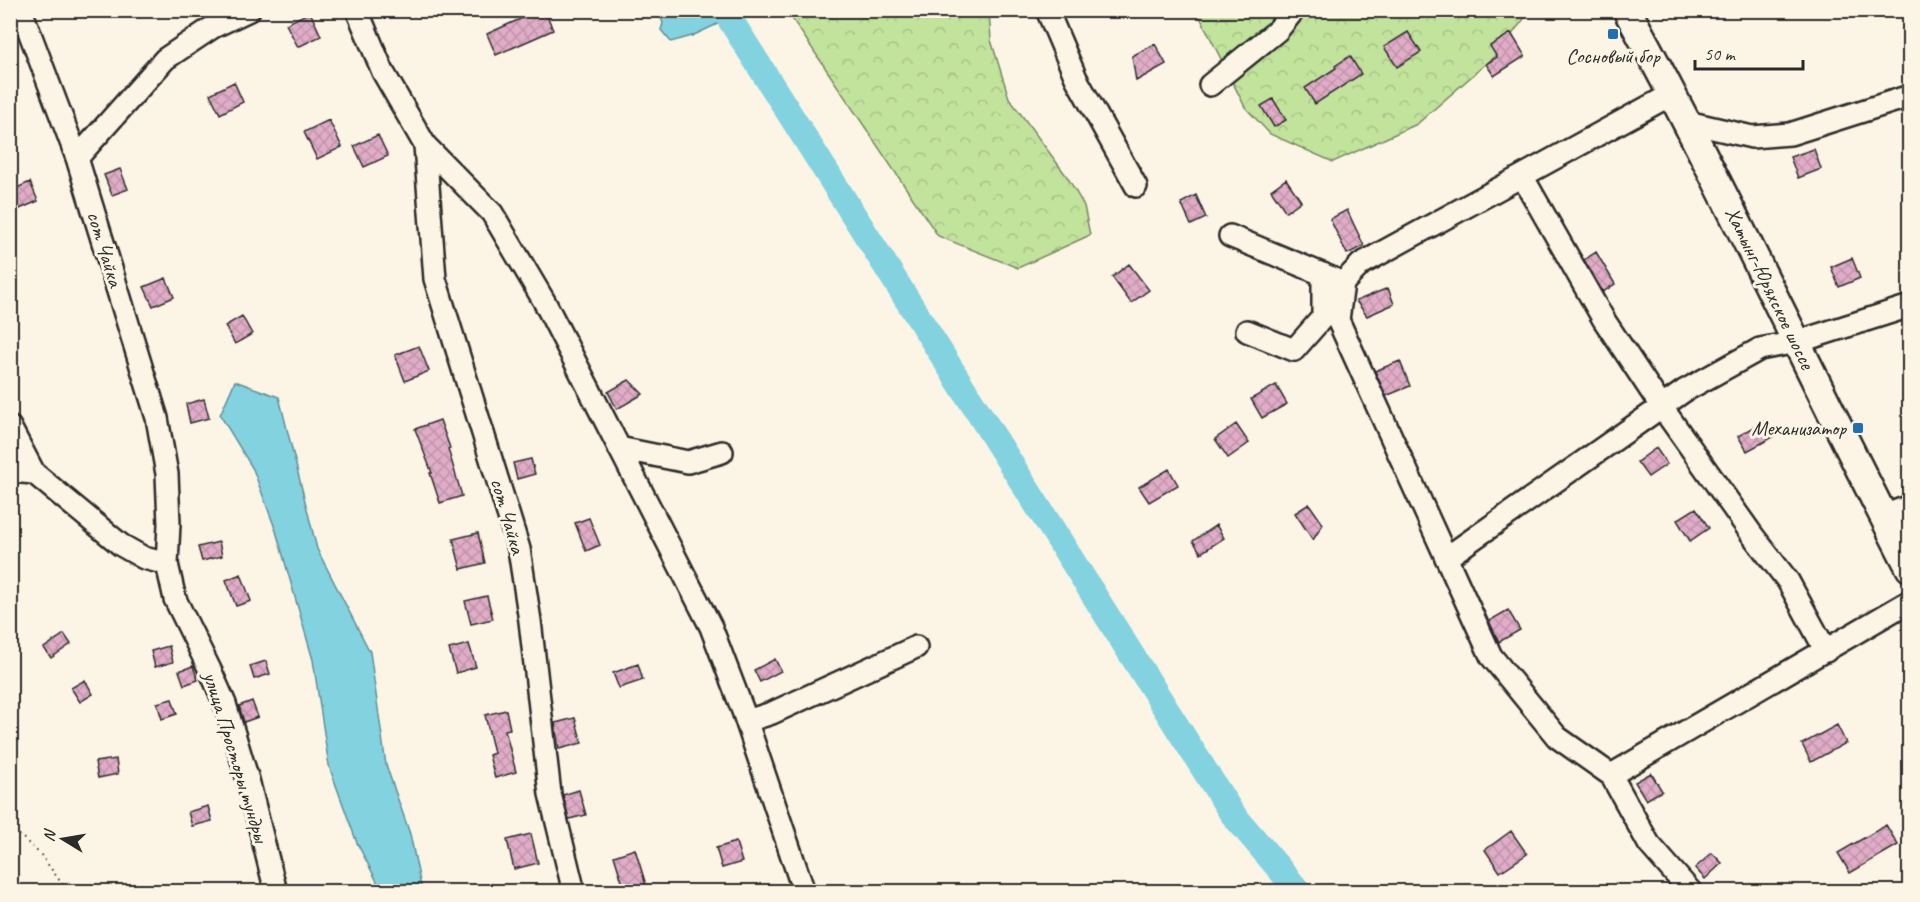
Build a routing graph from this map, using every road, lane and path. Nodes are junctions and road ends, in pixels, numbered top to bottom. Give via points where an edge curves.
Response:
1 (21, 10) edge
2 (249, 10) edge
3 (357, 10) edge
4 (1047, 10) edge
5 (1294, 10) edge
6 (1627, 10) edge
7 (1210, 84) dead end
8 (1672, 94) junction
9 (1910, 96) edge
10 (1687, 122) junction
11 (425, 145) junction
12 (77, 158) junction
13 (1522, 176) junction
14 (1136, 186) dead end
15 (1230, 236) dead end
16 (1323, 274) junction
17 (1343, 283) junction
18 (1910, 306) edge
19 (1247, 331) dead end
20 (1797, 342) junction
21 (1661, 406) junction
22 (10, 427) edge
23 (619, 448) junction
24 (722, 452) dead end
25 (10, 471) edge
26 (34, 473) junction
27 (1910, 507) edge
28 (1883, 516) junction
29 (1446, 558) junction
30 (167, 564) junction
31 (1910, 568) edge
32 (1910, 601) edge
33 (916, 647) dead end
34 (1826, 651) junction
35 (747, 721) junction
36 (1611, 775) junction
37 (10, 826) edge
38 (10, 878) edge
39 (21, 891) edge
40 (68, 891) edge
41 (276, 891) edge
42 (574, 891) edge
43 (804, 891) edge
44 (1691, 891) edge

1 - 12 street, сот Чайка
2 - 12 street via 213,27 165,59
3 - 11 street via 383,72
4 - 14 street via 1076,78
5 - 7 street via 1278,30
6 - 8 main road, Хатынг-Юряхское шоссе
8 - 10 main road, Хатынг-Юряхское шоссе
8 - 13 street
9 - 10 street via 1790,134 1752,137
10 - 20 main road, Хатынг-Юряхское шоссе
11 - 23 street via 492,213 544,301
11 - 42 street, сот Чайка via 435,279 519,549 550,794
12 - 30 street, сот Чайка via 157,417 167,474
13 - 17 street via 1361,264
13 - 21 street via 1604,320
15 - 16 street
16 - 17 street
16 - 19 street via 1323,317 1294,350
17 - 29 street via 1338,320
18 - 20 street
20 - 21 street via 1760,350
20 - 28 main road, Хатынг-Юряхское шоссе
21 - 29 street
21 - 34 street via 1788,581
22 - 26 street
23 - 24 street via 688,462
23 - 35 street via 711,627
25 - 26 street
26 - 30 street via 121,545 144,558
27 - 28 street
28 - 31 main road, Хатынг-Юряхское шоссе
29 - 36 street via 1491,656 1557,737
30 - 41 street, улица Просторы тундры via 175,598 225,704
32 - 34 street
33 - 35 street
34 - 36 street
35 - 43 street
36 - 44 street via 1649,844
37 - 40 path via 41,855
38 - 39 path

